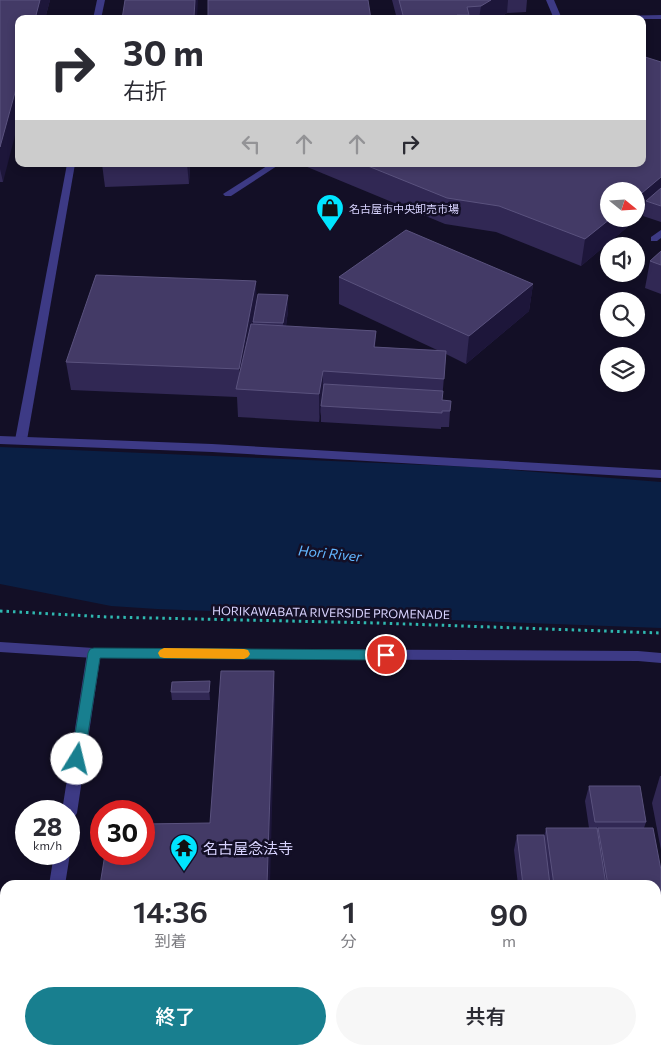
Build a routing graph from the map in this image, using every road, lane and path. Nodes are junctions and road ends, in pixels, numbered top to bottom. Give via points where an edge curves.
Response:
1 (101, 0) edge
2 (550, 0) edge
3 (98, 15) edge
4 (556, 15) edge
5 (646, 17) edge
6 (661, 17) edge
7 (69, 167) edge
8 (271, 167) edge
9 (228, 194) dead end
10 (0, 440) edge
11 (21, 440) junction
12 (661, 474) edge
13 (0, 611) edge
14 (661, 633) edge
15 (0, 647) edge
16 (94, 653) junction
17 (661, 658) edge
18 (71, 800) edge
19 (60, 865) edge
20 (58, 880) edge

1 - 3 street
2 - 4 street
5 - 6 street
7 - 11 street
8 - 9 street
10 - 11 street
11 - 12 street via 222,448
13 - 14 path, HORIKAWABATA RIVERSIDE PROMENADE
15 - 16 street
16 - 17 street
16 - 18 street
19 - 20 street

